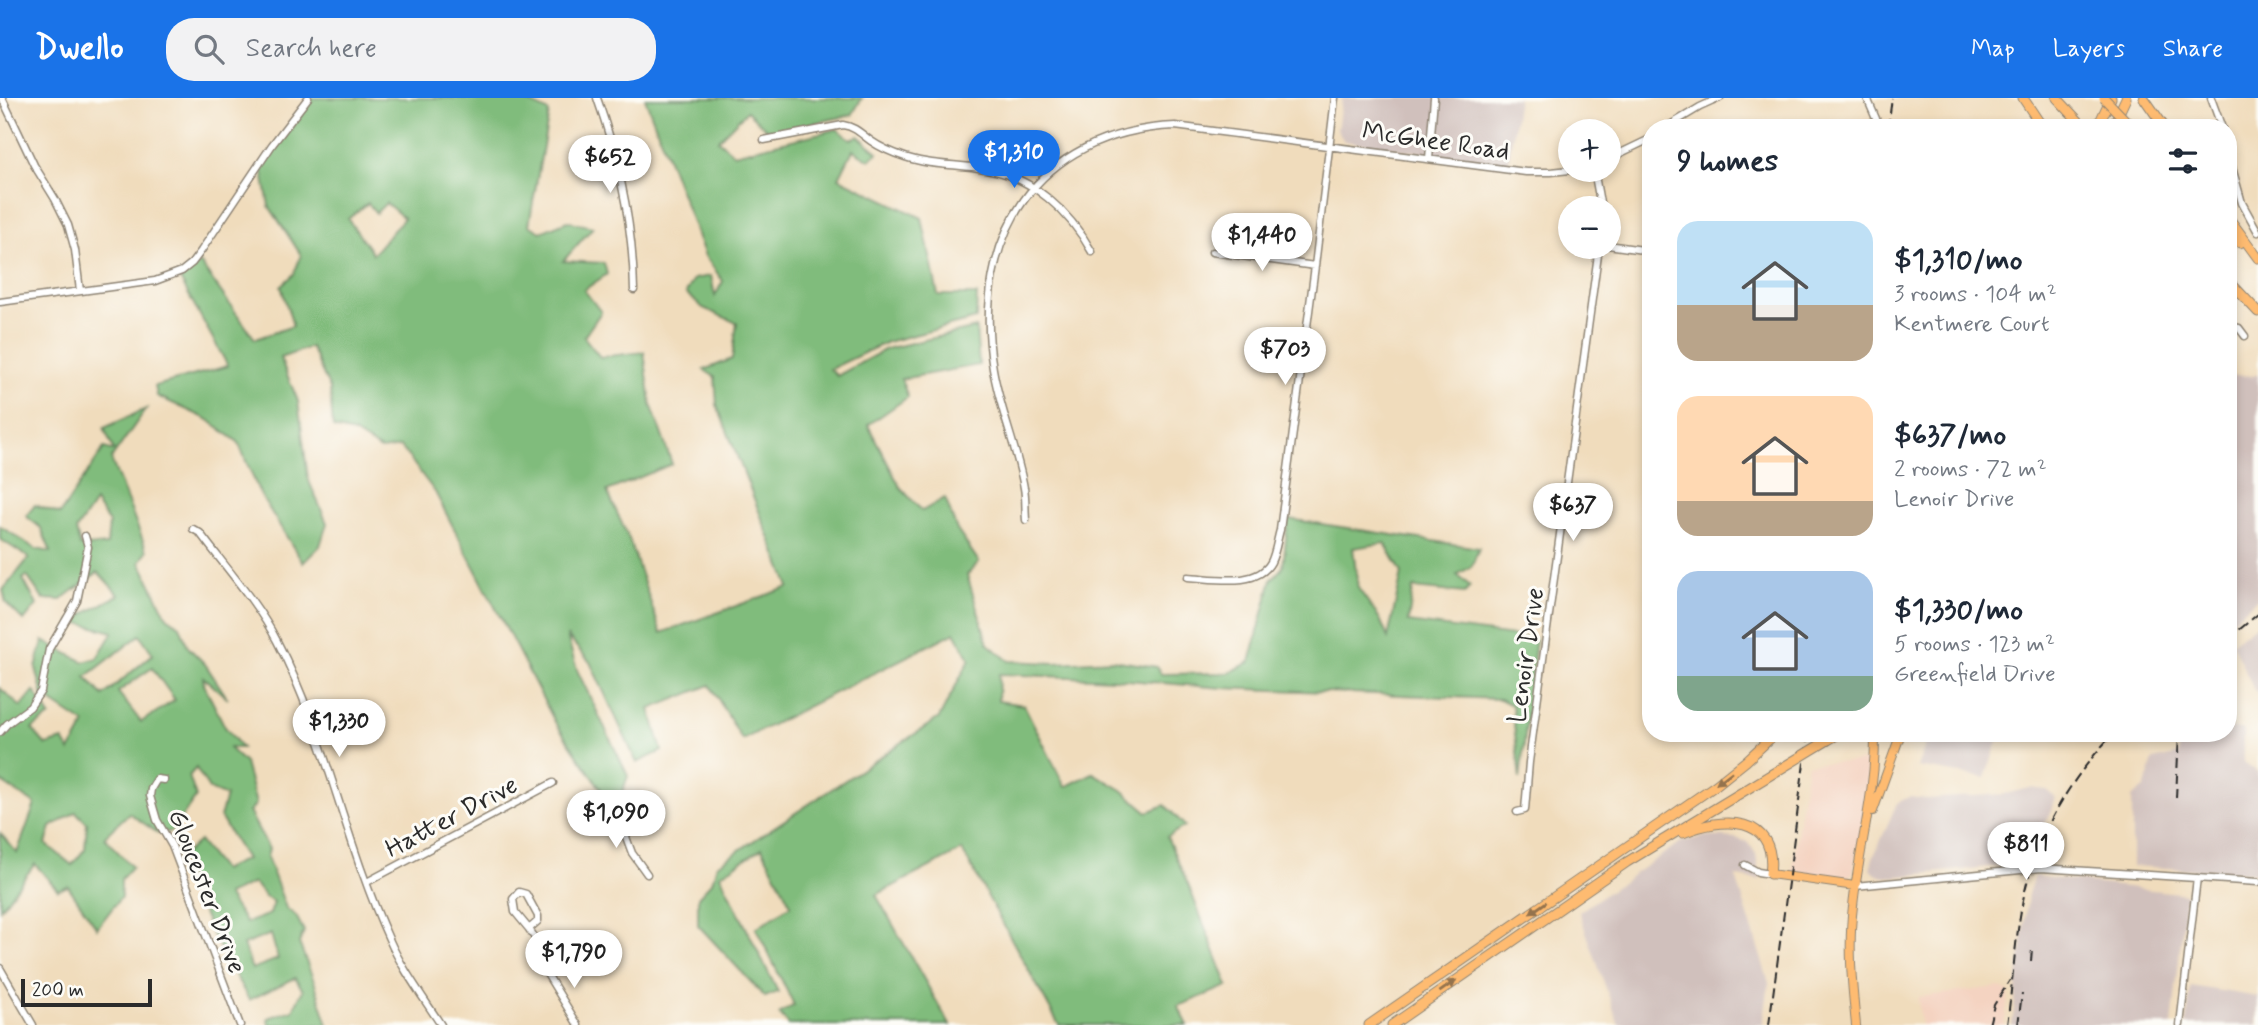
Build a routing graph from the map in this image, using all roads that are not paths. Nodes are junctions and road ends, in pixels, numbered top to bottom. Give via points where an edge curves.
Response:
1 (2, 98) edge
2 (308, 98) edge
3 (597, 98) edge
4 (1335, 98) edge
5 (1434, 98) edge
6 (1720, 98) edge
7 (1867, 98) edge
8 (2023, 98) edge
9 (2057, 98) edge
10 (2104, 98) edge
11 (2111, 98) edge
12 (2126, 98) edge
13 (2145, 98) edge
14 (2211, 98) edge
15 (1680, 119) edge
16 (1876, 119) edge
17 (2037, 119) edge
18 (2076, 119) edge
19 (2101, 119) edge
20 (2116, 119) edge
21 (2124, 119) edge
22 (2159, 119) edge
23 (2219, 119) edge
24 (764, 140) dead end
25 (1642, 143) edge
26 (1328, 145) junction
27 (1621, 153) edge
28 (1429, 159) junction
29 (1558, 171) edge
30 (2237, 185) edge
31 (1034, 188) junction
32 (2237, 230) edge
33 (2258, 233) edge
34 (2237, 239) edge
35 (1621, 247) edge
36 (1642, 250) edge
37 (1092, 252) dead end
38 (1212, 252) dead end
39 (1597, 259) edge
40 (2258, 260) edge
41 (1315, 266) junction
42 (634, 290) dead end
43 (2237, 290) edge
44 (80, 292) junction
45 (2237, 295) edge
46 (0, 302) edge
47 (2255, 309) edge
48 (2237, 328) edge
49 (2245, 336) dead end
50 (1026, 520) dead end
51 (193, 529) dead end
52 (85, 536) dead end
53 (1188, 577) dead end
54 (0, 732) edge
55 (1766, 742) edge
56 (1825, 742) edge
57 (1875, 742) edge
58 (1898, 742) edge
59 (164, 780) dead end
60 (553, 783) dead end
61 (612, 810) dead end
62 (1517, 812) dead end
63 (1866, 833) junction
64 (1745, 865) dead end
65 (647, 874) dead end
66 (1770, 874) junction
67 (2197, 878) junction
68 (367, 882) junction
69 (2258, 882) edge
70 (1855, 886) junction
71 (1547, 917) junction
72 (529, 929) junction
73 (0, 968) edge
74 (33, 1025) edge
75 (240, 1025) edge
76 (441, 1025) edge
77 (578, 1025) edge
78 (1369, 1025) edge
79 (1392, 1025) edge
80 (1856, 1025) edge
81 (2180, 1025) edge

1 - 44 street via 68,225
2 - 44 street via 187,268 155,281
3 - 42 street via 621,176
4 - 26 street
5 - 28 street
6 - 15 street
7 - 16 street
8 - 17 highway
9 - 18 highway
10 - 21 highway, bridge
11 - 19 highway
12 - 20 highway
13 - 22 highway
14 - 23 street
24 - 31 street via 849,125 895,153 937,164 988,169
25 - 27 street
26 - 28 street, McGhee Road
26 - 31 street, McGhee Road via 1175,126 1140,128 1093,143 1061,162
26 - 41 street
28 - 29 street, McGhee Road via 1526,172
30 - 33 street
31 - 37 street via 1067,216
31 - 50 street, McGhee Road via 1016,212 998,250 989,317 993,368 1025,491
32 - 40 highway
34 - 40 highway
35 - 36 street
38 - 41 street
39 - 62 street, Lenoir Drive via 1525,810
41 - 53 street via 1280,530 1272,560 1263,572 1248,579
43 - 47 highway
44 - 46 street
45 - 47 highway
48 - 49 street
51 - 68 street via 264,617 283,652
52 - 54 street via 88,547 77,601 48,649 41,691 30,707
55 -> 78 highway via 1716,785
56 - 71 highway, bridge
57 - 63 main road
58 - 63 main road
59 - 75 street, Gloucester Drive via 157,779 150,792 157,820 172,846
60 - 68 street, Hatter Drive
61 - 65 street
63 - 70 main road
64 - 66 street
66 - 70 main road
66 - 71 highway via 1769,846 1756,830 1740,823 1709,825 1673,838
67 - 69 street
67 - 70 street via 2041,868
67 - 81 street
68 - 76 street via 394,950
70 - 80 main road via 1850,939
79 -> 71 highway
72 - 72 street via 515,912 513,899 519,892 526,894 538,916
72 - 77 street via 544,953 541,964
73 - 74 street

